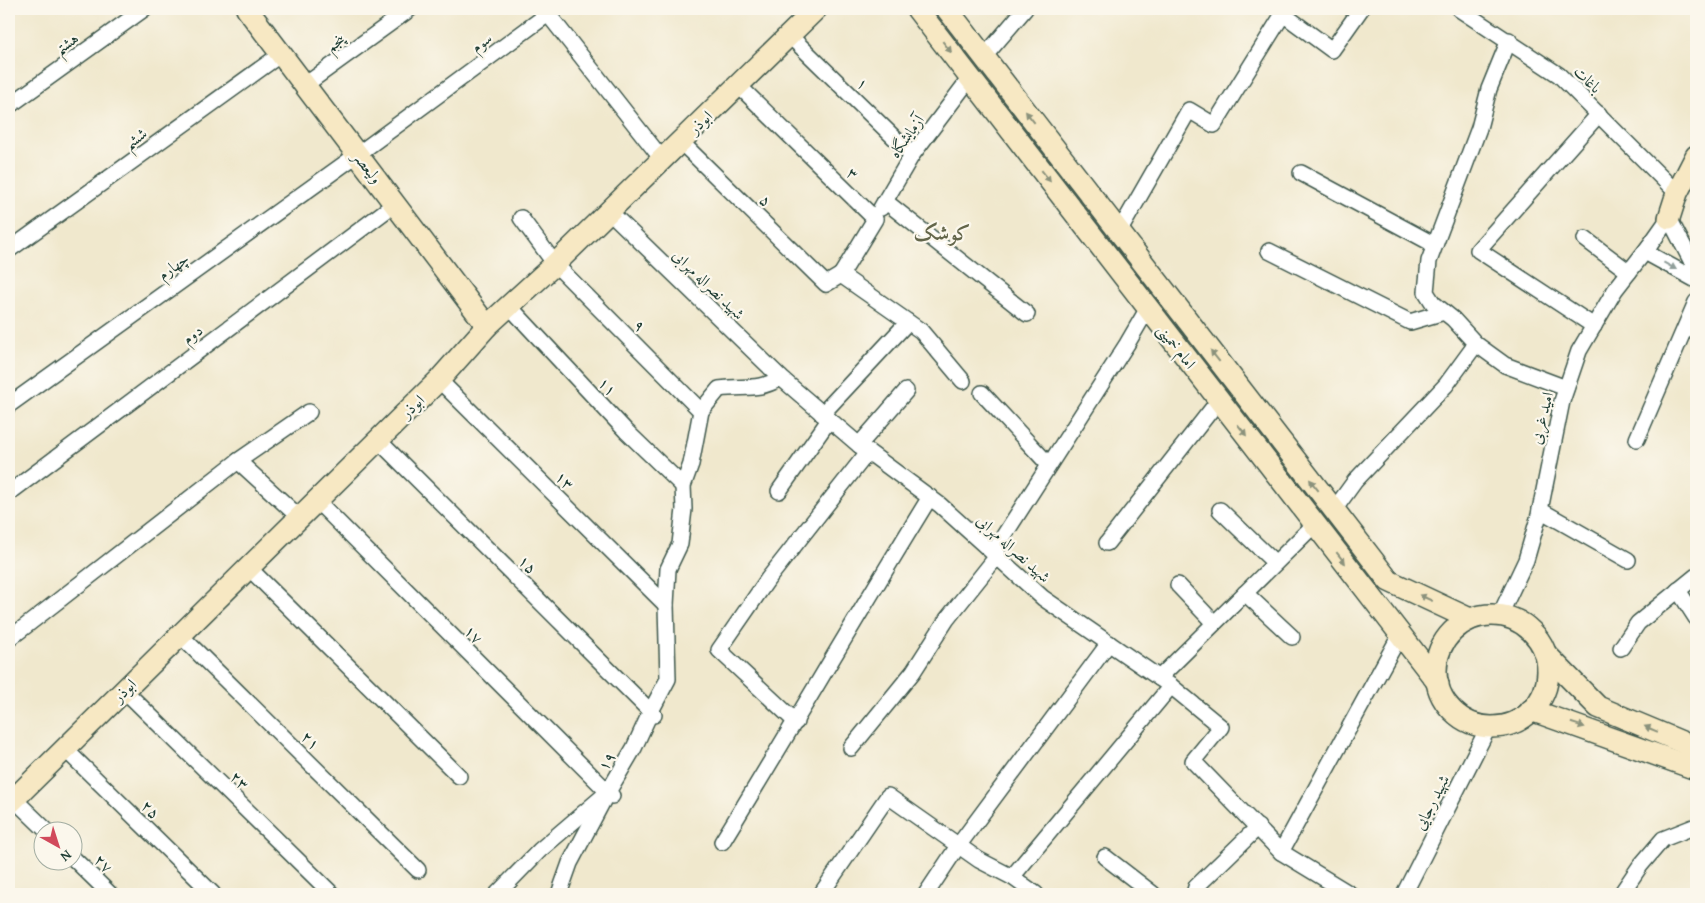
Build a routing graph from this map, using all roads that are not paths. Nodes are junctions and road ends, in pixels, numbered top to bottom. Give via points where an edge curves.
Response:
1 (144, 9) edge
2 (247, 9) edge
3 (410, 9) edge
4 (816, 9) edge
5 (917, 9) edge
6 (947, 9) edge
7 (1025, 9) edge
8 (1362, 9) edge
9 (1459, 9) edge
10 (789, 35) junction
11 (1509, 40) junction
12 (281, 54) junction
13 (984, 57) junction
14 (970, 78) junction
15 (305, 85) junction
16 (738, 85) junction
17 (9, 106) edge
18 (1599, 114) junction
19 (680, 141) junction
20 (358, 154) junction
21 (912, 155) junction
22 (1696, 156) edge
23 (662, 159) junction
24 (1301, 173) dead end
25 (1677, 193) junction
26 (885, 201) junction
27 (396, 203) junction
28 (609, 211) junction
29 (521, 218) dead end
30 (1669, 218) junction
31 (875, 219) junction
32 (1119, 232) junction
33 (1585, 239) dead end
34 (1434, 245) junction
35 (1647, 249) junction
36 (9, 250) edge
37 (1269, 251) dead end
38 (555, 264) junction
39 (1696, 270) edge
40 (1629, 272) junction
41 (841, 275) junction
42 (1696, 280) edge
43 (1696, 302) edge
44 (470, 304) junction
45 (510, 307) junction
46 (1148, 308) junction
47 (1444, 312) junction
48 (1027, 314) dead end
49 (908, 322) junction
50 (487, 326) junction
51 (1594, 326) junction
52 (1476, 344) junction
53 (781, 378) junction
54 (439, 380) junction
55 (963, 380) dead end
56 (1566, 388) junction
57 (906, 391) dead end
58 (982, 393) dead end
59 (1219, 400) junction
60 (9, 405) edge
61 (701, 411) junction
62 (309, 412) dead end
63 (826, 417) junction
64 (378, 439) junction
65 (1637, 439) dead end
66 (863, 448) junction
67 (238, 461) junction
68 (1049, 465) junction
69 (683, 486) junction
70 (779, 491) dead end
71 (9, 493) edge
72 (930, 497) junction
73 (316, 500) junction
74 (1220, 510) dead end
75 (1334, 510) junction
76 (1540, 510) junction
77 (299, 517) junction
78 (1314, 524) junction
79 (1107, 543) dead end
80 (996, 553) junction
81 (1628, 560) dead end
82 (1275, 563) junction
83 (248, 567) junction
84 (1696, 576) edge
85 (1178, 585) dead end
86 (1678, 590) junction
87 (1245, 593) junction
88 (666, 605) junction
89 (1500, 615) junction
90 (1696, 618) edge
91 (1470, 619) junction
92 (1214, 623) junction
93 (180, 635) junction
94 (1400, 635) junction
95 (1292, 637) dead end
96 (9, 639) edge
97 (1109, 643) junction
98 (1621, 648) dead end
99 (1545, 653) junction
100 (1165, 682) junction
101 (1438, 683) junction
102 (124, 690) junction
103 (1531, 710) junction
104 (652, 713) junction
105 (796, 722) junction
106 (1489, 726) junction
107 (65, 748) junction
108 (851, 748) dead end
109 (1696, 748) edge
110 (1696, 769) edge
111 (459, 776) dead end
112 (610, 794) junction
113 (12, 802) edge
114 (34, 820) edge
115 (1696, 826) edge
116 (1258, 827) junction
117 (722, 842) dead end
118 (958, 846) junction
119 (1280, 852) junction
120 (1105, 857) dead end
121 (82, 867) edge
122 (418, 870) dead end
123 (1012, 877) junction
124 (110, 894) edge
125 (213, 894) edge
126 (332, 894) edge
127 (497, 894) edge
128 (559, 894) edge
129 (820, 894) edge
130 (926, 894) edge
131 (1036, 894) edge
132 (1153, 894) edge
133 (1194, 894) edge
134 (1350, 894) edge
135 (1404, 894) edge
136 (1621, 894) edge

1 - 17 street, هشتم
2 - 12 main road, ولیعصر
3 - 15 street, پنجم
4 - 10 main road, ابوذر
5 -> 14 main road, امام خمینی
6 - 13 main road, امام خمینی
7 - 13 street
8 - 32 street via 1332,50 1283,14 1214,126 1189,110
9 - 11 street, باغات
10 - 16 main road, ابوذر
10 - 21 street, ۱
11 - 18 street, باغات via 1559,75
11 - 34 street
12 - 15 main road, ولیعصر
12 - 36 street, ششم
32 -> 13 main road, امام خمینی
14 - 21 street, آزمایشگاه
14 -> 46 main road, امام خمینی
15 - 20 main road, ولیعصر
16 - 19 main road, ابوذر
16 - 31 street, ۳
18 - 25 street, باغات
18 - 51 street via 1478,250
19 - 23 main road, ابوذر
19 - 41 street, ۵ via 826,284
20 - 23 street, سوم via 548,14
20 - 27 main road, ولیعصر
20 - 60 street, چهارم
21 - 26 street, آزمایشگاه
22 - 25 main road
23 - 28 main road, ابوذر
24 - 34 street
25 - 30 main road
26 - 31 street, آزمایشگاه
26 - 48 street
27 - 44 main road, ولیعصر
27 - 71 street, دوم
28 - 38 main road, ابوذر
28 - 53 street, شهید نصراله مهرابی
29 - 38 street, ۹
30 - 35 street, امید غربی
30 - 39 street
31 - 41 street
75 -> 32 main road, امام خمینی
33 - 40 street
34 - 47 street via 1426,292
35 - 40 street, امید غربی
35 -> 42 street
37 - 47 street via 1410,322
38 - 45 main road, ابوذر
38 - 61 street, ۹
40 - 51 street, امید غربی
41 - 49 street
43 - 65 street
44 - 45 main road
44 - 50 main road, ولیعصر
45 - 50 main road, ابوذر
45 - 69 street, ۱۱
46 - 59 main road, امام خمینی
46 - 68 street
47 - 52 street
49 - 55 street via 921,331
49 - 63 street
50 - 54 main road, ابوذر
51 - 56 street, امید غربی via 1579,351
52 - 56 street via 1505,365
52 - 75 street via 1446,385 1355,481
53 - 61 street via 753,389 720,389
53 - 63 street, شهید نصراله مهرابی
54 - 64 main road, ابوذر
54 - 88 street, ۱۳
56 - 76 street, امید غربی
57 - 66 street
58 - 68 street
59 -> 78 main road, امام خمینی
59 - 79 street
61 - 69 street via 691,464
62 - 67 street
63 - 66 street, شهید نصراله مهرابی
63 - 70 street
64 - 73 main road, ابوذر
64 - 104 street, ۱۵
66 - 72 street, شهید نصراله مهرابی
66 - 105 street via 719,650
67 - 77 street
67 - 96 street
68 - 80 street
69 - 88 street, ۱۹ via 680,544 668,569
72 - 80 street, شهید نصراله مهرابی
72 - 105 street via 852,623
73 - 77 main road, ابوذر
73 - 112 street, ۱۷
74 - 82 street
91 -> 75 main road, امام خمینی via 1389,581
76 - 81 street
76 - 89 street, امید غربی via 1526,560
77 - 83 main road, ابوذر
78 - 82 street
78 -> 94 main road, امام خمینی
80 - 97 street, شهید نصراله مهرابی via 1043,598
80 - 108 street via 912,672
82 - 87 street
83 - 93 main road, ابوذر
83 - 111 street
84 - 86 street
85 - 92 street
86 - 90 street
86 - 98 street via 1638,623
87 - 92 street
87 - 95 street
88 - 104 street, ۱۹ via 668,679
89 - 91 main road
89 - 99 main road via 1528,628
91 - 101 main road via 1446,639 1436,668
92 - 100 street
93 - 102 main road, ابوذر
93 - 122 street, ۲۱
94 - 101 main road, امام خمینی
94 - 119 street
97 - 100 street, شهید نصراله مهرابی
97 - 118 street
99 - 103 main road via 1548,668 1546,684
109 -> 99 main road via 1598,707
100 - 116 street, شهید نصراله مهرابی via 1221,727 1193,761
100 - 123 street
101 - 106 main road via 1442,697 1456,713 1475,724
102 - 107 main road, ابوذر
102 - 126 street, ۲۳
103 - 106 main road via 1504,725
103 -> 110 main road
104 - 112 street, ۱۹
105 - 117 street
106 - 135 street, شهید رجایی
107 - 113 main road, ابوذر
107 - 125 street, ۲۵
112 - 127 street, ۱۹ via 540,850
112 - 128 street via 570,863
113 - 114 street
115 - 136 street via 1663,839
116 - 119 street, شهید نصراله مهرابی
116 - 133 street via 1196,888
118 - 123 street
118 - 129 street via 888,796
118 - 130 street
119 - 134 street, شهید نصراله مهرابی
120 - 132 street
121 - 124 street, ۲۷
123 - 131 street

